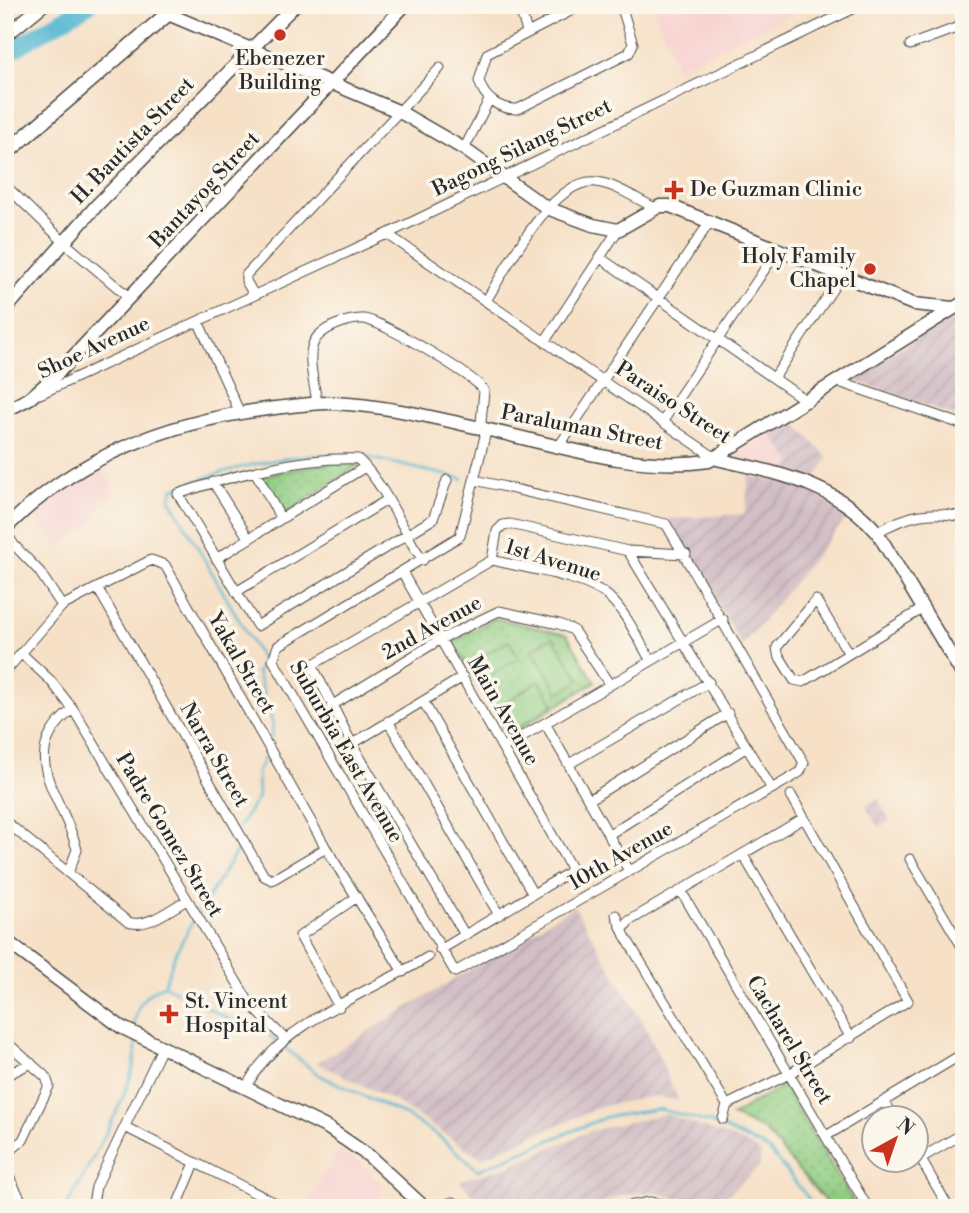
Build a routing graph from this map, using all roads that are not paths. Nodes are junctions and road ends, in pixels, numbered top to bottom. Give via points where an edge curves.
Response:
1 (43, 5) edge
2 (295, 5) edge
3 (405, 5) edge
4 (519, 5) edge
5 (582, 5) edge
6 (621, 5) edge
7 (861, 5) edge
8 (173, 10) edge
9 (964, 24) edge
10 (527, 32) junction
11 (5, 36) edge
12 (910, 45) dead end
13 (249, 49) junction
14 (440, 68) dead end
15 (332, 84) junction
16 (489, 100) junction
17 (400, 112) junction
18 (464, 149) junction
19 (5, 154) edge
20 (502, 176) junction
21 (5, 185) edge
22 (547, 208) junction
23 (657, 209) junction
24 (711, 220) junction
25 (618, 230) junction
26 (387, 234) junction
27 (65, 243) junction
28 (779, 248) junction
29 (599, 257) junction
30 (841, 276) junction
31 (254, 295) junction
32 (130, 298) junction
33 (658, 298) junction
34 (486, 301) junction
35 (960, 306) edge
36 (5, 310) edge
37 (198, 321) junction
38 (717, 339) junction
39 (545, 341) junction
40 (774, 378) junction
41 (604, 381) junction
42 (839, 382) junction
43 (30, 398) junction
44 (808, 402) junction
45 (317, 403) junction
46 (5, 411) edge
47 (240, 413) junction
48 (663, 421) junction
49 (964, 425) edge
50 (483, 429) junction
51 (559, 446) junction
52 (717, 459) junction
53 (365, 467) junction
54 (256, 473) junction
55 (447, 480) dead end
56 (475, 480) junction
57 (213, 482) junction
58 (387, 500) junction
59 (964, 518) edge
60 (281, 519) junction
61 (5, 530) edge
62 (877, 532) junction
63 (408, 536) junction
64 (249, 539) junction
65 (628, 551) junction
66 (686, 554) junction
67 (216, 559) junction
68 (423, 560) junction
69 (492, 560) junction
70 (402, 572) junction
71 (98, 589) junction
72 (236, 592) junction
73 (420, 602) junction
74 (62, 606) junction
75 (922, 609) junction
76 (723, 619) junction
77 (441, 639) junction
78 (685, 641) junction
79 (21, 653) junction
80 (849, 654) junction
81 (651, 661) junction
82 (5, 672) edge
83 (463, 677) junction
84 (964, 677) edge
85 (709, 682) junction
86 (610, 685) junction
87 (423, 701) junction
88 (331, 706) junction
89 (72, 709) junction
90 (728, 713) junction
91 (388, 721) junction
92 (545, 723) junction
93 (352, 744) junction
94 (504, 747) junction
95 (747, 747) junction
96 (569, 764) junction
97 (772, 789) junction
98 (791, 795) dead end
99 (589, 800) junction
100 (804, 818) junction
101 (5, 821) edge
102 (608, 835) junction
103 (326, 848) junction
104 (743, 855) junction
105 (910, 859) dead end
106 (629, 871) junction
107 (68, 873) junction
108 (681, 891) junction
109 (533, 894) junction
110 (357, 897) junction
111 (187, 900) junction
112 (499, 915) junction
113 (616, 915) dead end
114 (624, 928) junction
115 (465, 935) junction
116 (5, 940) edge
117 (440, 950) junction
118 (964, 950) edge
119 (428, 957) dead end
120 (403, 972) junction
121 (455, 972) joint
122 (339, 1007) junction
123 (851, 1038) junction
124 (5, 1041) edge
125 (280, 1042) junction
126 (162, 1048) junction
127 (964, 1053) edge
128 (31, 1063) junction
129 (789, 1074) junction
130 (5, 1076) edge
131 (246, 1088) junction
132 (884, 1101) junction
133 (886, 1104) edge
134 (727, 1105) junction
135 (723, 1119) dead end
136 (125, 1126) junction
137 (964, 1133) edge
138 (825, 1136) junction
139 (930, 1150) edge
140 (5, 1155) edge
141 (195, 1163) junction
142 (5, 1169) edge
143 (930, 1174) edge
144 (259, 1195) junction
145 (25, 1208) edge
146 (92, 1208) edge
147 (176, 1208) edge
148 (255, 1208) edge
149 (285, 1208) edge
150 (425, 1208) edge
151 (437, 1208) edge
152 (470, 1208) edge
153 (619, 1208) edge
154 (678, 1208) edge
155 (868, 1208) edge
156 (949, 1208) edge

1 - 11 street
2 - 13 street, H. Bautista Street
3 - 15 street, Bantayog Street
4 - 10 street
5 - 10 street
6 - 16 street via 633,44 624,56 518,109
7 - 20 street, Bagong Silang Street
8 - 13 street
8 - 19 main road
9 - 12 street
10 - 16 street via 492,50 483,62 479,81
13 - 15 street
13 - 27 street, H. Bautista Street
14 - 17 street
15 - 17 street
15 - 32 street, Bantayog Street
16 - 18 street
17 - 18 street
17 - 31 street via 246,275
18 - 20 street
20 - 22 street
20 - 26 street, Bagong Silang Street
21 - 27 street
22 - 23 street via 579,186 595,182
22 - 25 street
22 - 34 street
23 - 24 street via 670,206
23 - 25 street
24 - 28 street
24 - 33 street
25 - 29 street
26 - 31 street, Bagong Silang Street
26 - 34 street, Paraiso Street
27 - 32 street
27 - 36 street, H. Bautista Street
28 - 30 street
28 - 38 street
29 - 33 street
29 - 39 street
30 - 35 street via 923,307
30 - 40 street
31 - 37 street, Bagong Silang Street
32 - 43 street, Bantayog Street
33 - 38 street
33 - 41 street
34 - 39 street, Paraiso Street
35 - 42 street, Paraluman Street
37 - 43 street, Shoe Avenue
37 - 47 street
38 - 40 street
38 - 48 street
39 - 41 street, Paraiso Street
40 - 44 street
41 - 48 street, Paraiso Street
41 - 51 street
42 - 44 street, Paraluman Street
42 - 49 street
43 - 46 street, Shoe Avenue
44 - 52 street, Paraluman Street
45 - 47 street, Paraluman Street
45 - 50 street, Paraluman Street via 367,406
45 - 50 street, Suburbia East Avenue via 311,354 314,341 323,331 366,319 476,379 484,391
47 - 61 street, Paraluman Street via 142,439 101,457 53,486
48 - 52 street, Paraiso Street
50 - 51 street, Paraluman Street
50 - 56 street, Suburbia East Avenue
51 - 52 street, Paraluman Street via 641,462 682,464
52 - 62 street, Paraiso Street via 816,486 845,502
53 - 54 street via 360,460 343,458
53 - 58 street
53 - 60 street
54 - 57 street
54 - 60 street
55 - 63 street via 438,513
56 - 66 street via 658,520 666,524
56 - 68 street, Suburbia East Avenue via 460,536
57 - 64 street
57 - 67 street via 178,494
58 - 63 street
58 - 72 street
59 - 62 street via 926,513
60 - 64 street
61 - 74 street
62 - 75 street, Paraiso Street
63 - 68 street
63 - 72 street via 261,626 254,624
64 - 67 street
65 - 66 street
65 - 69 street via 510,524 497,531
65 - 78 street
66 - 76 street
67 - 72 street
68 - 70 street, Suburbia East Avenue
69 - 73 street, 1st Avenue
69 - 81 street, 1st Avenue via 604,593
70 - 73 street, Main Avenue
70 - 117 street, Suburbia East Avenue via 278,646 273,660
71 - 74 street, Yakal Street
71 - 103 street, Yakal Street via 151,560 165,565
71 - 103 street, Narra Street via 264,876 272,880
73 - 77 street, Main Avenue
73 - 88 street, 1st Avenue via 312,665
74 - 79 street
75 - 80 street
75 - 84 street, Paraiso Street
76 - 78 street
76 - 97 street, 10th Avenue via 804,762 803,768
77 - 83 street, Main Avenue
77 - 86 street, 2nd Avenue via 499,611 559,624 578,635
77 - 88 street, 2nd Avenue
78 - 81 street
78 - 85 street
79 - 82 street
79 - 89 street, Padre Gomez Street
80 - 80 street via 799,683 778,654 778,647 816,600
81 - 86 street
83 - 87 street
83 - 94 street, Main Avenue
85 - 90 street
85 - 96 street
86 - 92 street
87 - 91 street
87 - 109 street
88 - 93 street
89 - 107 street via 46,739 43,757 78,850
89 - 111 street, Padre Gomez Street
90 - 95 street
90 - 99 street
91 - 93 street
91 - 112 street
92 - 94 street
92 - 96 street
93 - 115 street
94 - 109 street, Main Avenue via 571,868
95 - 97 street
95 - 102 street
96 - 99 street
97 - 106 street, 10th Avenue
98 - 100 street
99 - 102 street
100 - 104 street
100 - 123 street via 908,1001
101 - 107 street
102 - 106 street
103 - 110 street, Yakal Street
104 - 108 street
104 - 123 street
105 - 118 street
106 - 121 street, 10th Avenue
107 - 111 street via 136,925
108 - 114 street
108 - 129 street, Cacharel Street
109 - 112 street
110 - 120 street, Yakal Street
110 - 122 street via 300,934
111 - 125 street, Padre Gomez Street via 250,1003
112 - 115 street
113 - 114 street
114 - 134 street
115 - 117 street
116 - 126 street via 121,1027
117 - 121 street, Suburbia East Avenue
119 - 120 street
120 - 122 street
122 - 125 street
123 - 129 street
124 - 128 street
125 - 131 street via 254,1071
126 - 131 street
126 - 136 street
127 - 132 street
128 - 130 street
128 - 140 street via 50,1086 23,1140
129 - 134 street
129 - 138 street, Cacharel Street
131 - 150 street via 357,1147
132 - 133 street
132 - 138 street
134 - 135 street
136 - 141 street
136 - 146 street via 96,1187
137 - 139 street
138 - 155 street, Cacharel Street
141 - 144 street
141 - 147 street
142 - 145 street
143 - 156 street
144 - 148 street
144 - 149 street
151 - 152 street via 452,1202
153 - 154 street via 650,1202

